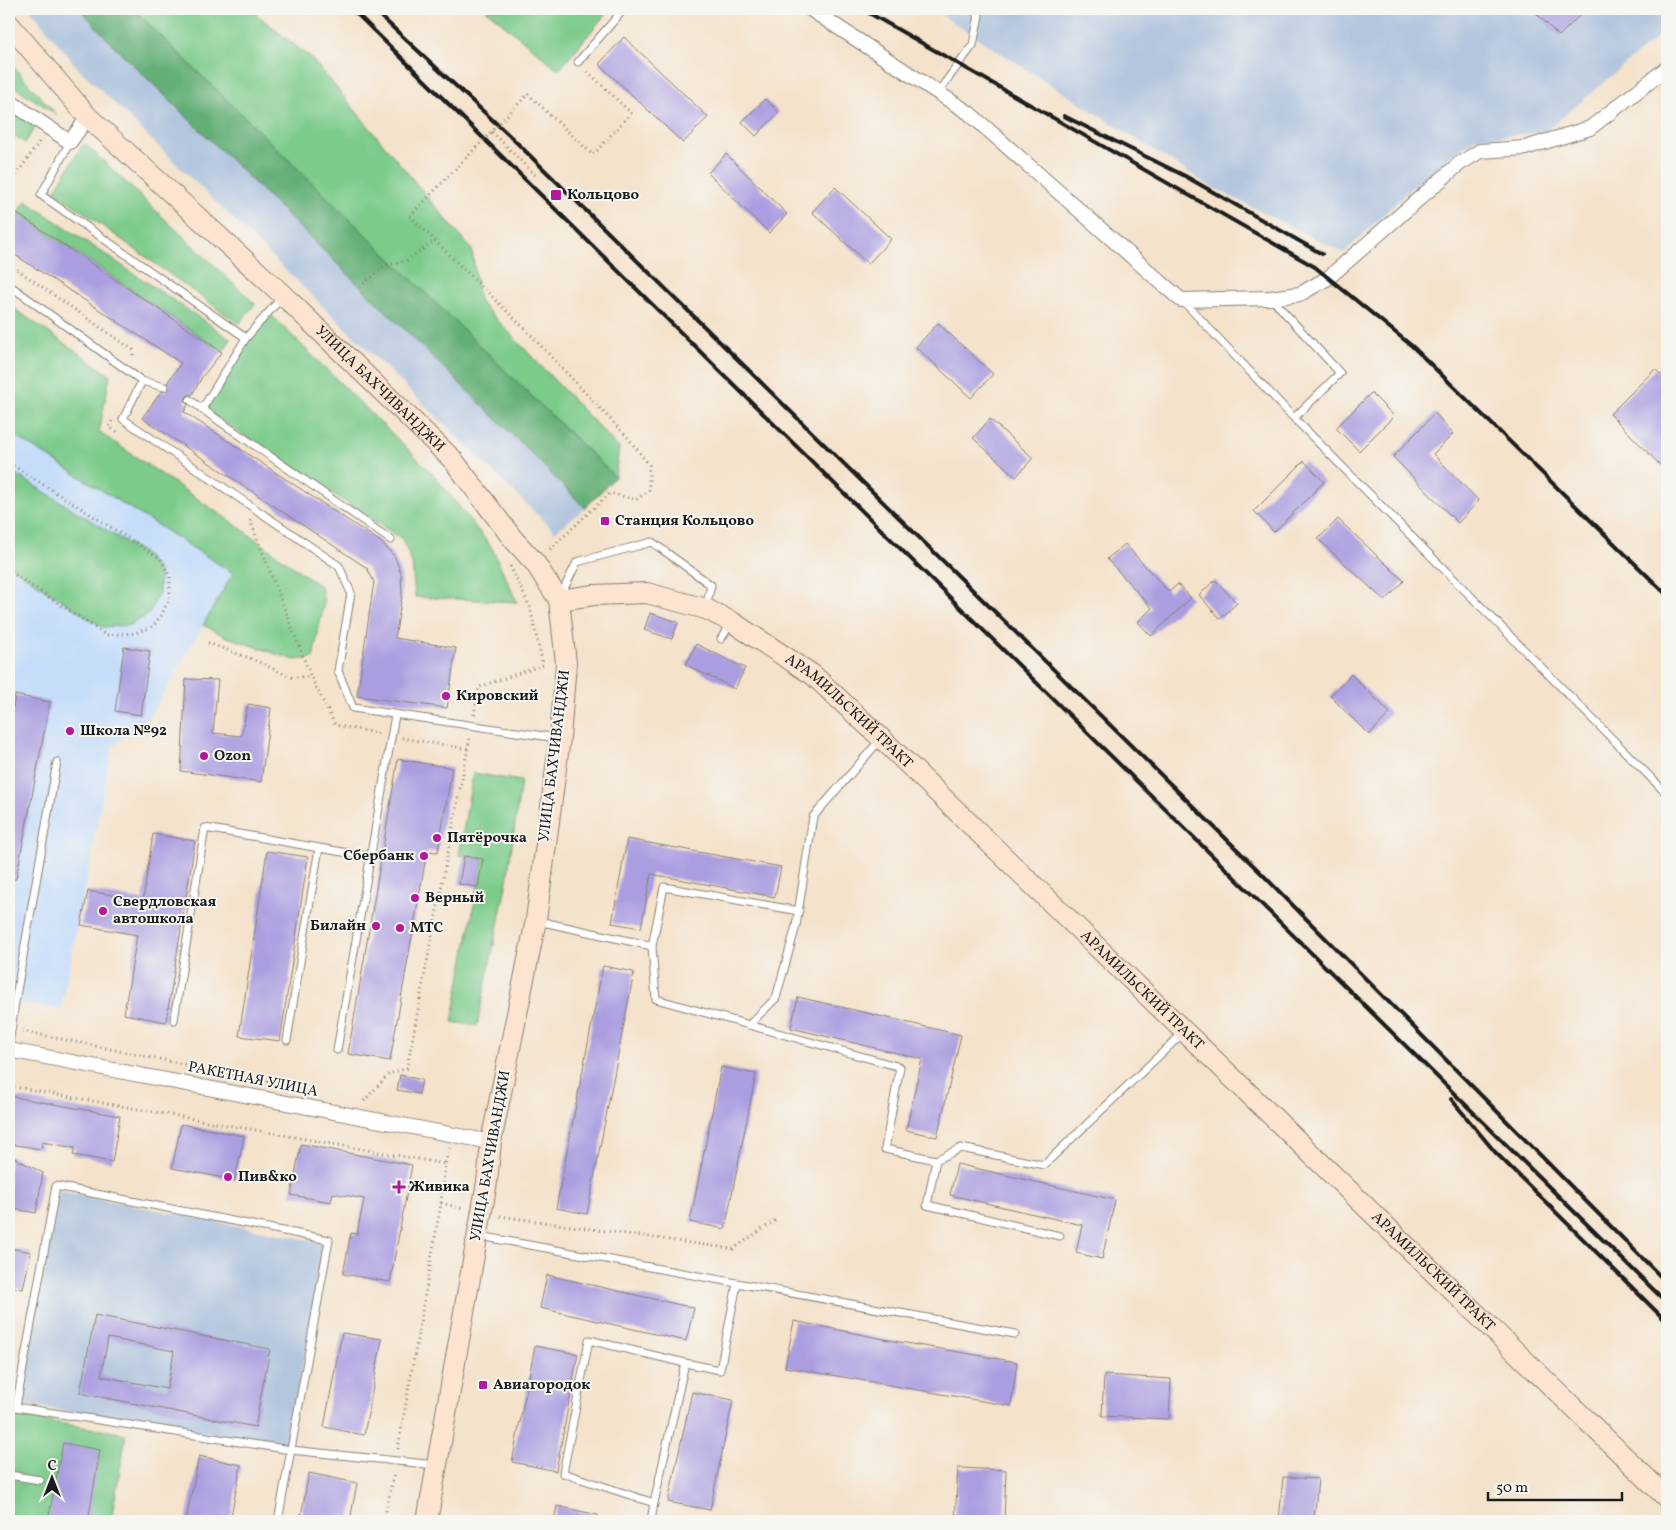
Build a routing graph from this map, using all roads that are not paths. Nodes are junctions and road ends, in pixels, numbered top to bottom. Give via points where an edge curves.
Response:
1 (624, 9) edge
2 (810, 9) edge
3 (970, 9) edge
4 (9, 24) edge
5 (578, 62) road end
6 (1667, 68) edge
7 (938, 92) junction
8 (9, 101) edge
9 (88, 117) junction
10 (70, 142) junction
11 (9, 285) edge
12 (283, 295) junction
13 (1270, 298) junction
14 (1181, 300) junction
15 (246, 338) junction
16 (142, 381) junction
17 (164, 387) dead end
18 (190, 400) dead end
19 (202, 409) junction
20 (1294, 418) junction
21 (391, 540) dead end
22 (559, 600) junction
23 (706, 609) junction
24 (732, 622) junction
25 (721, 640) dead end
26 (395, 715) junction
27 (560, 738) junction
28 (882, 738) junction
29 (58, 762) dead end
30 (1667, 794) edge
31 (319, 848) junction
32 (371, 857) junction
33 (799, 911) junction
34 (536, 920) junction
35 (652, 946) junction
36 (174, 1020) dead end
37 (749, 1025) junction
38 (1185, 1031) junction
39 (288, 1040) dead end
40 (9, 1045) edge
41 (9, 1050) edge
42 (337, 1050) dead end
43 (491, 1142) junction
44 (936, 1160) junction
45 (477, 1236) junction
46 (1060, 1236) dead end
47 (737, 1284) junction
48 (1015, 1334) dead end
49 (686, 1363) junction
50 (13, 1406) edge
51 (291, 1450) junction
52 (436, 1465) junction
53 (9, 1475) edge
54 (40, 1480) dead end
55 (1667, 1498) edge
56 (654, 1503) junction
57 (278, 1521) edge
58 (427, 1521) edge
59 (651, 1521) edge

1 - 5 lane
2 - 7 street
3 - 7 lane via 978,15 974,45
4 - 9 main road, УЛИЦА БАХЧИВАНДЖИ
6 - 13 street via 1590,128 1525,148 1480,152 1459,164 1328,278 1300,294
7 - 14 street via 969,113
8 - 10 street
9 - 10 street
9 - 12 main road, УЛИЦА БАХЧИВАНДЖИ
10 - 15 lane via 41,196
11 - 16 lane
12 - 15 lane
12 - 22 main road, УЛИЦА БАХЧИВАНДЖИ via 453,460 535,563
13 - 14 street
13 - 20 lane via 1340,373
14 - 20 lane
15 - 19 lane
16 - 17 lane
16 - 26 lane via 123,419 339,566 351,593 338,671 353,708
18 - 19 lane
19 - 21 lane
20 - 30 lane
22 - 23 main road, АРАМИЛЬСКИЙ ТРАКТ via 594,594 647,593
22 - 23 lane via 577,562 652,542 711,585
22 - 27 main road, УЛИЦА БАХЧИВАНДЖИ via 566,663
23 - 24 main road, АРАМИЛЬСКИЙ ТРАКТ
24 - 25 lane
24 - 28 main road, АРАМИЛЬСКИЙ ТРАКТ via 813,674
26 - 27 lane
26 - 32 lane
27 - 34 main road, УЛИЦА БАХЧИВАНДЖИ
28 - 33 lane via 813,817
28 - 38 main road, АРАМИЛЬСКИЙ ТРАКТ
29 - 40 lane
31 - 32 lane
31 - 36 lane via 205,828
31 - 39 lane
32 - 42 lane
33 - 35 lane via 664,887
33 - 37 lane via 776,998
34 - 35 lane
34 - 43 main road, УЛИЦА БАХЧИВАНДЖИ
35 - 37 lane via 656,999
37 - 44 lane via 900,1067 885,1149
38 - 44 lane via 1044,1165 961,1148
38 - 55 main road, АРАМИЛЬСКИЙ ТРАКТ
41 - 43 street, РАКЕТНАЯ УЛИЦА
43 - 45 main road, УЛИЦА БАХЧИВАНДЖИ
44 - 46 lane via 927,1205
45 - 47 lane
45 - 52 main road, УЛИЦА БАХЧИВАНДЖИ
47 - 48 lane
47 - 49 lane via 720,1370
49 - 56 lane
49 - 56 lane via 589,1340 563,1473
50 - 51 lane
50 - 51 lane via 56,1186 329,1240
51 - 52 lane
51 - 57 lane
52 - 58 main road, УЛИЦА БАХЧИВАНДЖИ
53 - 54 lane
56 - 59 lane

